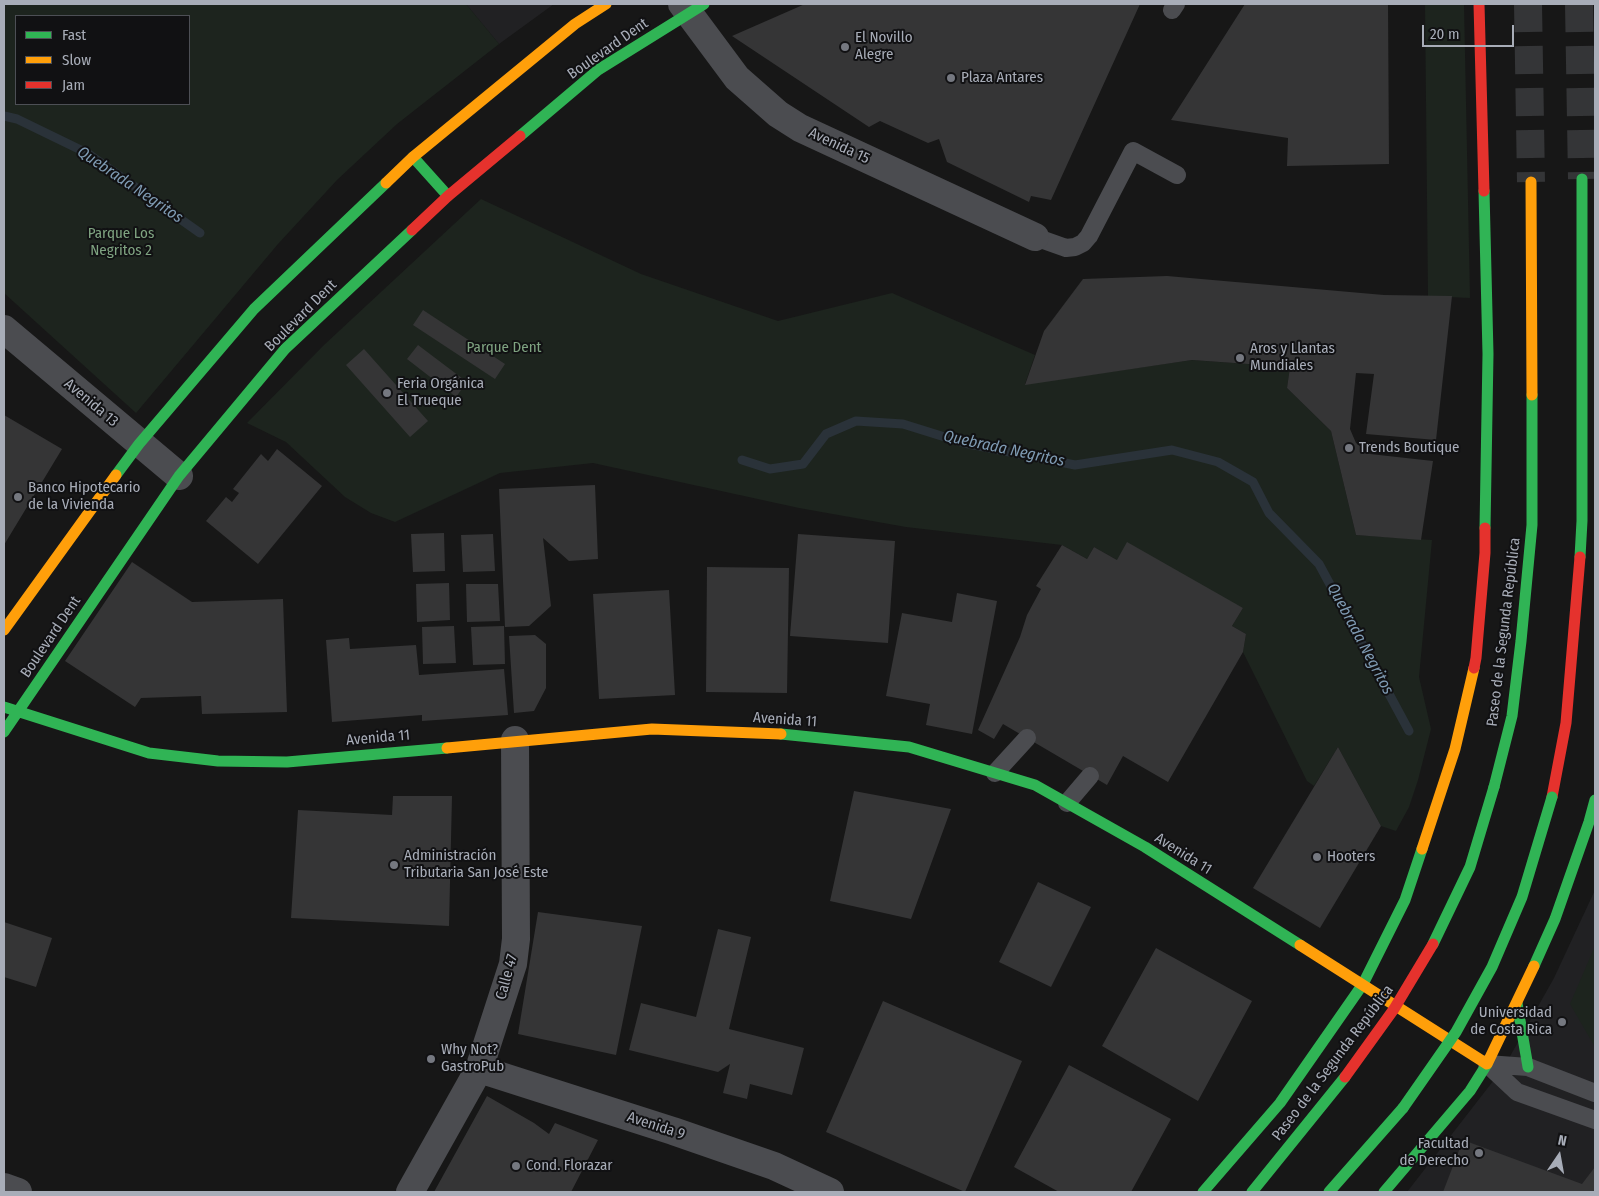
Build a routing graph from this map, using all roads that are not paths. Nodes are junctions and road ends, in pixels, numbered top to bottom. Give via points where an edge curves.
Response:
1 (606, 4) edge
2 (1479, 4) edge
3 (691, 7) edge
4 (413, 157) junction
5 (1177, 175) dead end
6 (1582, 178) tunnel mouth
7 (1531, 182) tunnel mouth
8 (448, 196) junction
9 (1035, 237) joint
10 (4, 329) edge
11 (139, 444) junction
12 (179, 476) junction
13 (4, 630) edge
14 (4, 707) edge
15 (18, 712) junction
16 (4, 732) edge
17 (1027, 738) dead end
18 (515, 740) junction
19 (995, 773) junction
20 (1090, 776) dead end
21 (1595, 800) edge
22 (1067, 803) junction
23 (1363, 984) junction
24 (1517, 1003) junction
25 (1487, 1064) junction
26 (1528, 1067) junction
27 (479, 1069) junction
28 (1595, 1093) edge
29 (1595, 1120) edge
30 (4, 1187) edge
31 (18, 1192) edge
32 (410, 1192) edge
33 (830, 1192) edge
34 (1203, 1192) edge
35 (1252, 1192) edge
36 (1329, 1192) edge
37 (1384, 1192) edge

1 - 4 main road via 575,24
2 - 23 main road via 1488,354 1485,553 1476,658 1455,749 1405,900
3 - 8 main road, Boulevard Dent via 598,70
3 - 9 street, Avenida 15 via 737,78 792,123
4 - 8 main road
4 - 11 main road via 254,309
5 - 9 lane via 1133,151 1090,236 1083,243 1066,248
6 - 36 main road, bridge via 1582,521 1566,723 1552,797 1522,897 1492,967 1456,1032 1403,1108
7 - 35 main road, Paseo de la Segunda República, bridge via 1532,525 1512,716 1494,787 1470,867 1435,942 1394,1009 1346,1077
8 - 12 main road, Boulevard Dent via 285,349
10 - 11 street, Avenida 13
11 - 12 street, Avenida 13
11 - 13 main road
12 - 15 main road, Boulevard Dent
14 - 15 main road, Avenida 11
15 - 16 main road, Boulevard Dent
15 - 18 main road, Avenida 11 via 149,753 218,761 287,762
17 - 19 lane
18 - 19 main road, Avenida 11 via 652,729 792,734 909,747
18 - 27 street, Calle 47 via 515,947 513,964
19 - 22 main road, Avenida 11 via 1035,785
20 - 22 lane
21 - 24 main road via 1555,919
22 - 23 main road, Avenida 11 via 1144,847
23 - 25 main road, Avenida 11
23 - 34 main road via 1280,1103
24 - 25 main road
24 - 26 main road
25 - 26 lane
25 - 29 lane via 1517,1092
25 - 37 main road via 1470,1091
26 - 28 lane
27 - 32 street, Calle 47
27 - 33 street, Avenida 9 via 774,1166
30 - 31 street

